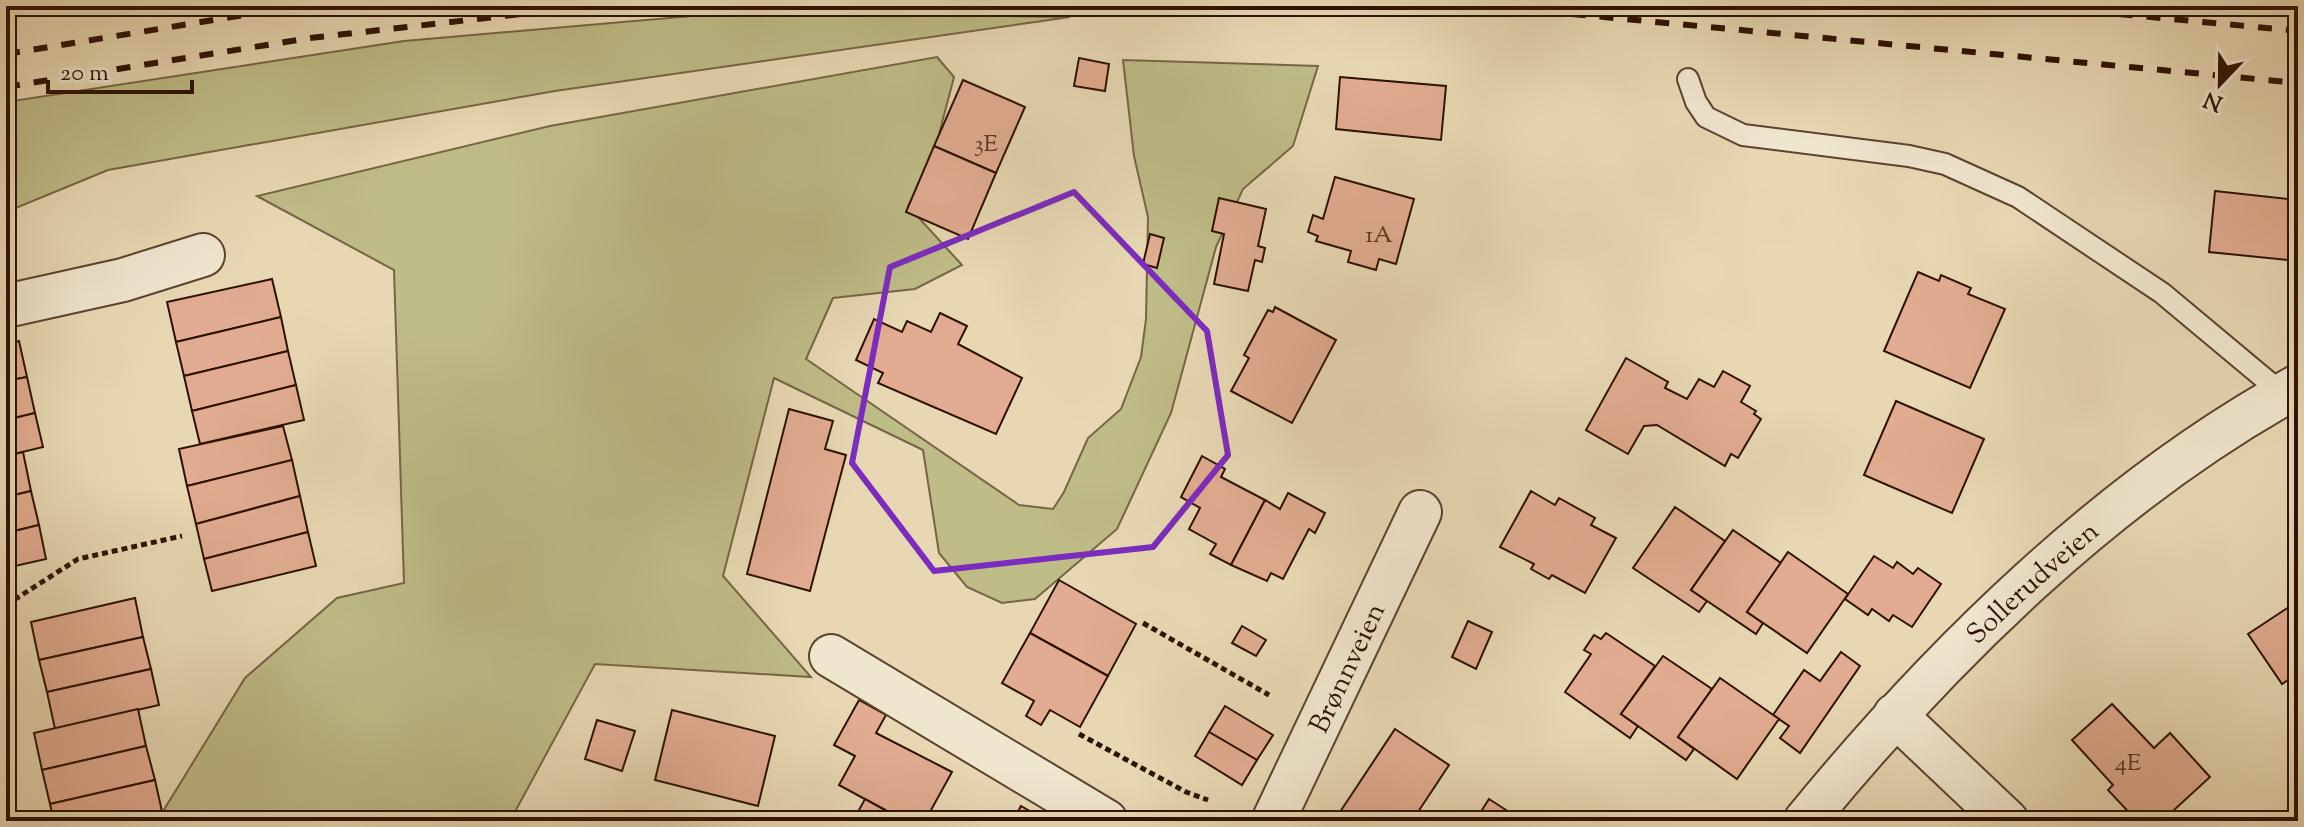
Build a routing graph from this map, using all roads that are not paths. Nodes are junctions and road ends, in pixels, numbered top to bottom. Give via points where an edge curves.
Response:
1 (1688, 79) dead end
2 (203, 255) dead end
3 (6, 306) edge
4 (2290, 390) edge
5 (1420, 512) dead end
6 (831, 656) dead end
7 (1895, 715) junction
8 (1106, 821) edge
9 (1273, 821) edge
10 (1805, 821) edge
11 (2007, 821) edge

1 - 4 lane via 1706,117 1734,131 1921,158 2018,197 2162,293
2 - 3 street via 123,280
4 - 7 street, Sollerudveien via 2191,451 2100,524
5 - 9 street, Brønnveien
6 - 8 street
7 - 10 street, Sollerudveien
7 - 11 street

